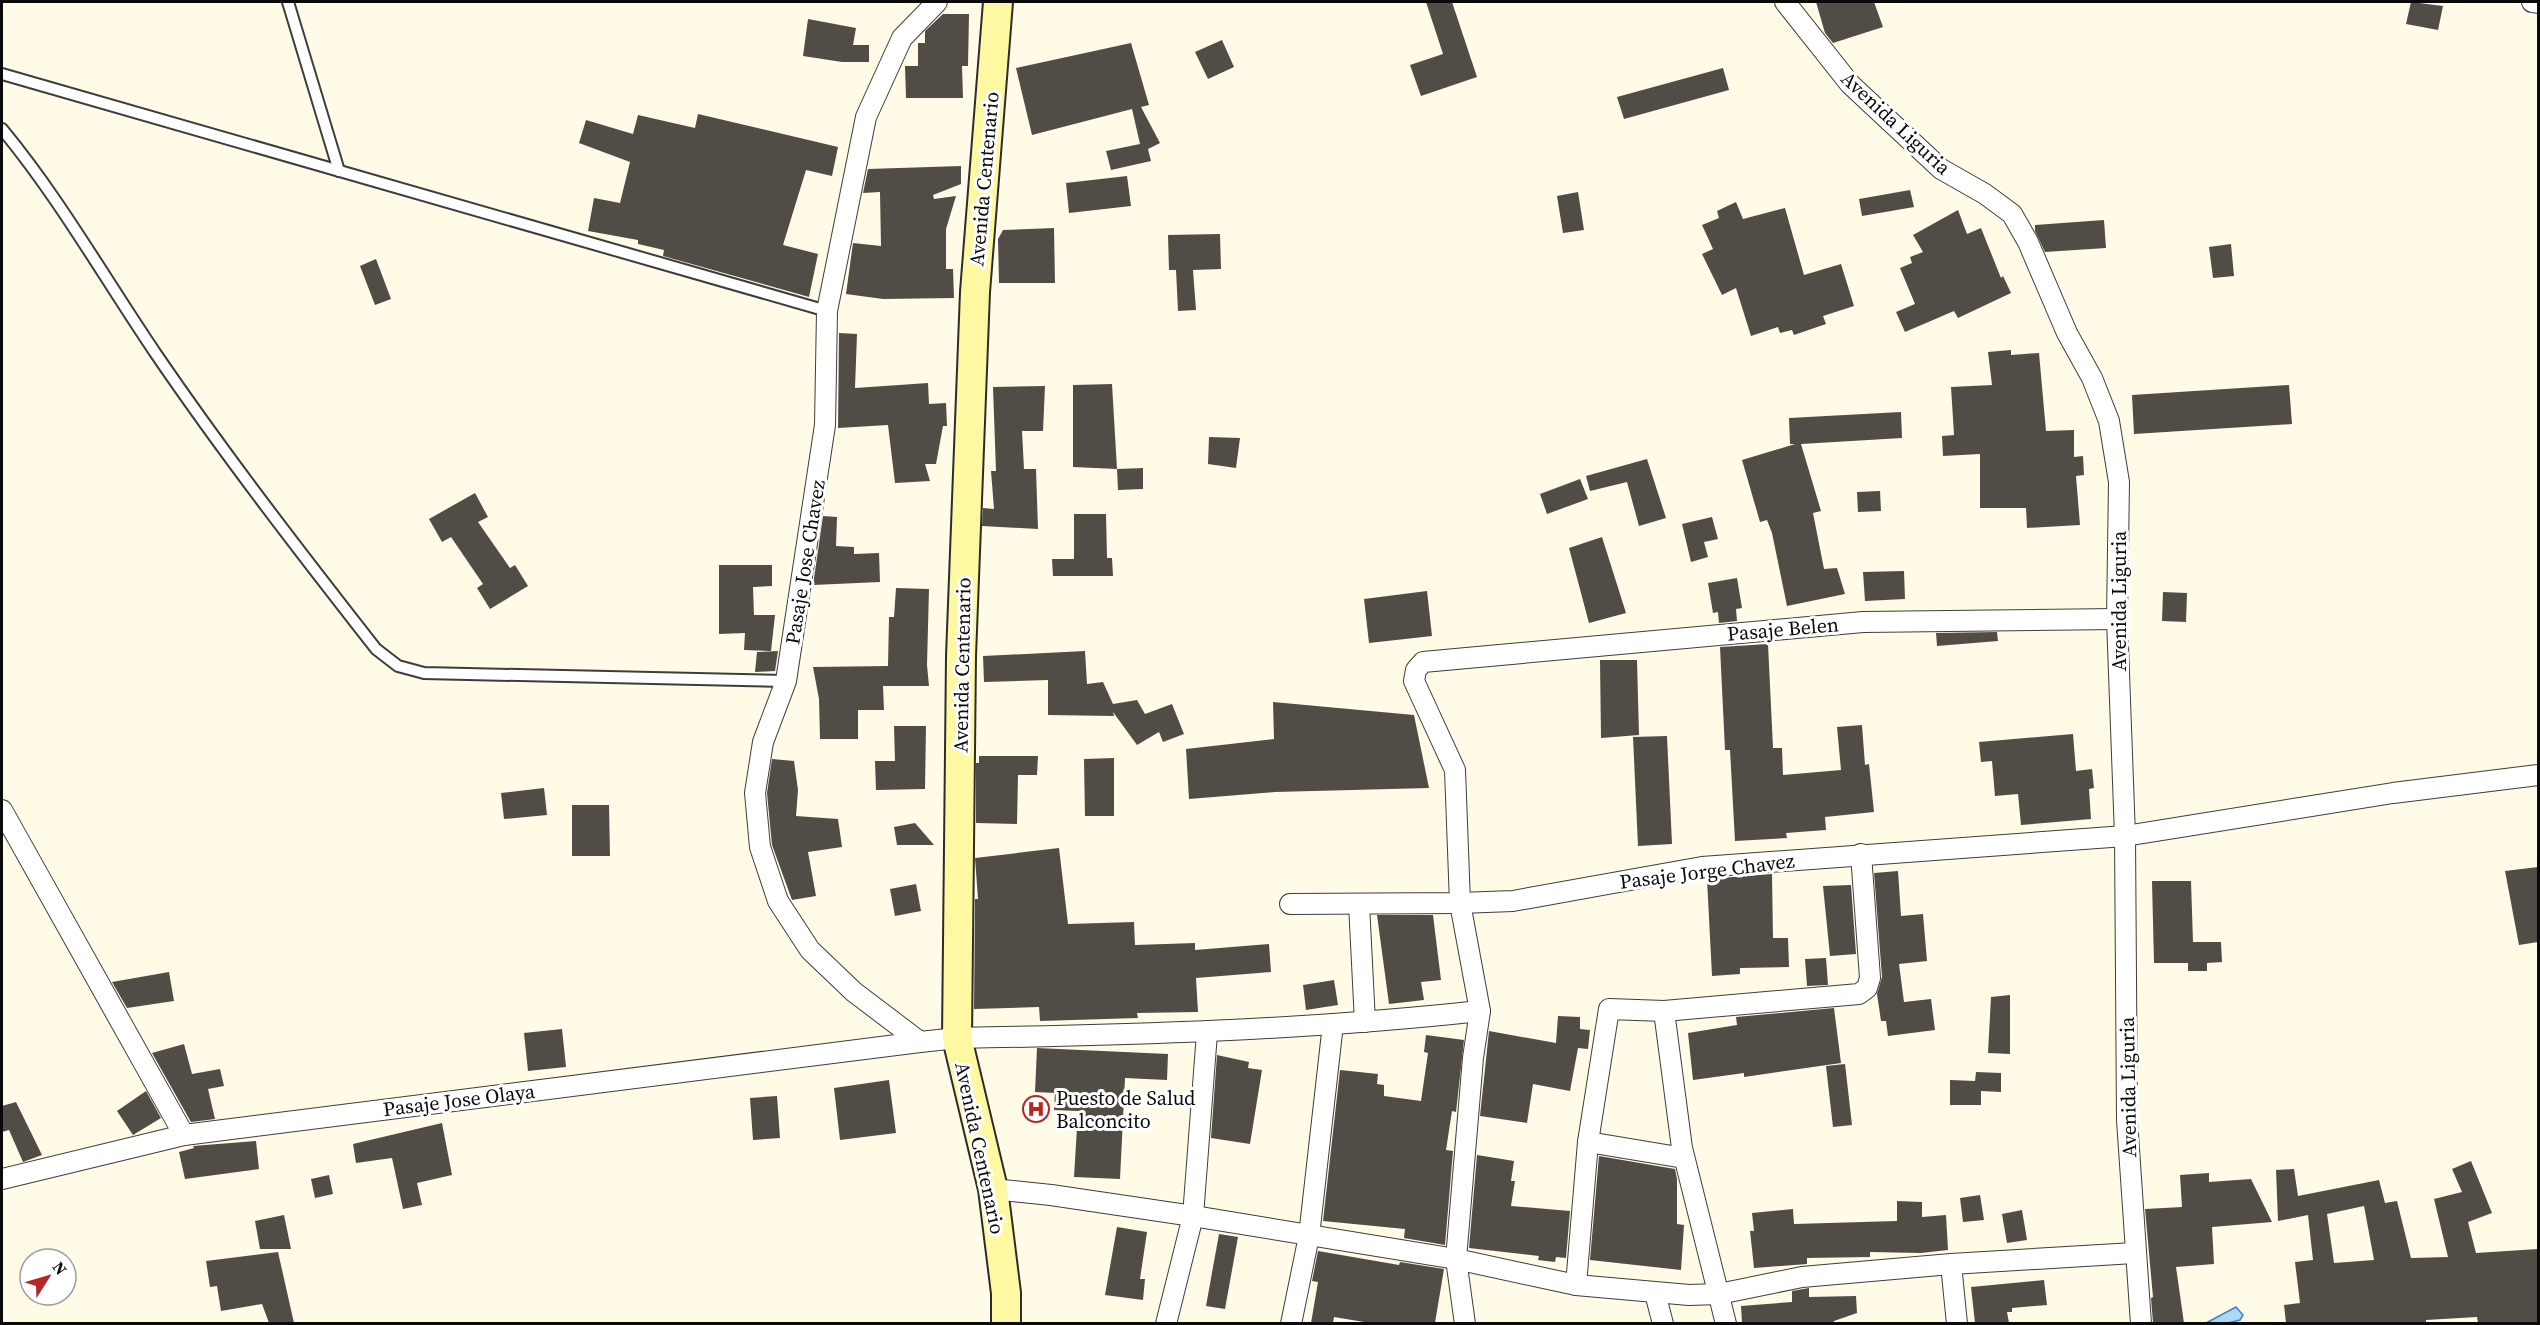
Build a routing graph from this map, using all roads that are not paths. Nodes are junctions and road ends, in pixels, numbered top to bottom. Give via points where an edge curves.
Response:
1 (288, 2) edge
2 (937, 2) edge
3 (998, 2) edge
4 (1785, 2) edge
5 (2532, 2) edge
6 (2538, 3) edge
7 (2, 74) edge
8 (2, 129) edge
9 (339, 171) junction
10 (827, 311) junction
11 (2117, 618) junction
12 (786, 681) junction
13 (2538, 775) edge
14 (2, 810) edge
15 (2125, 836) junction
16 (1861, 854) junction
17 (1460, 903) junction
18 (1290, 904) dead end
19 (1359, 904) junction
20 (1480, 1011) junction
21 (1664, 1011) junction
22 (1365, 1022) junction
23 (1333, 1024) junction
24 (1207, 1033) junction
25 (957, 1038) junction
26 (920, 1042) junction
27 (184, 1135) junction
28 (1588, 1142) junction
29 (1684, 1158) junction
30 (2, 1179) edge
31 (993, 1189) junction
32 (1193, 1216) junction
33 (1309, 1236) junction
34 (2134, 1254) junction
35 (1456, 1259) junction
36 (1951, 1264) junction
37 (1576, 1285) junction
38 (1655, 1293) junction
39 (1719, 1294) junction
40 (1006, 1323) edge
41 (1166, 1323) edge
42 (1291, 1323) edge
43 (1465, 1323) edge
44 (1663, 1323) edge
45 (1726, 1323) edge
46 (1957, 1323) edge
47 (2141, 1323) edge

1 - 9 lane
2 - 10 street, Pasaje Jose Chavez via 902,38 866,117
3 - 25 main road, Avenida Centenario via 975,292 961,656
4 - 11 street, Avenida Liguria via 1850,84 1941,169 2012,214 2028,242 2109,421 2119,482
5 - 6 street
7 - 9 lane
8 - 12 lane via 270,514 376,649 398,666 424,673
9 - 10 lane
10 - 12 street, Pasaje Jose Chavez via 825,425
11 - 15 street, Avenida Liguria
11 - 17 street, Pasaje Belen via 1863,622 1423,662 1414,681 1455,770
12 - 26 street, Pasaje Jose Chavez via 763,742 755,793 760,847 778,901 810,950 854,992
13 - 15 street, Pasaje Jorge Chavez via 2393,793
14 - 27 street
15 - 16 street, Pasaje Jorge Chavez
15 - 34 street, Avenida Liguria via 2127,1120
16 - 17 street, Pasaje Jorge Chavez via 1702,867 1513,901
16 - 21 street via 1870,978 1867,988 1859,994
17 - 19 street, Pasaje Jorge Chavez
17 - 20 street
18 - 19 street, Pasaje Jorge Chavez
19 - 22 street
20 - 22 street
20 - 35 street
21 - 28 street via 1609,1009
21 - 29 street
22 - 23 street
23 - 24 street
23 - 33 street
24 - 25 street
24 - 32 street
25 - 26 street
25 - 31 main road, Avenida Centenario
26 - 27 street, Pasaje Jose Olaya
27 - 30 street, Pasaje Jose Olaya
28 - 29 street
28 - 37 street
29 - 39 street
31 - 32 street
31 - 40 main road, Avenida Centenario
32 - 33 street
32 - 41 street
33 - 35 street
33 - 42 street
34 - 36 street
34 - 47 street, Avenida Liguria
35 - 37 street
35 - 43 street
36 - 39 street via 1802,1277
36 - 46 street
37 - 38 street
38 - 39 street
38 - 44 street
39 - 45 street

